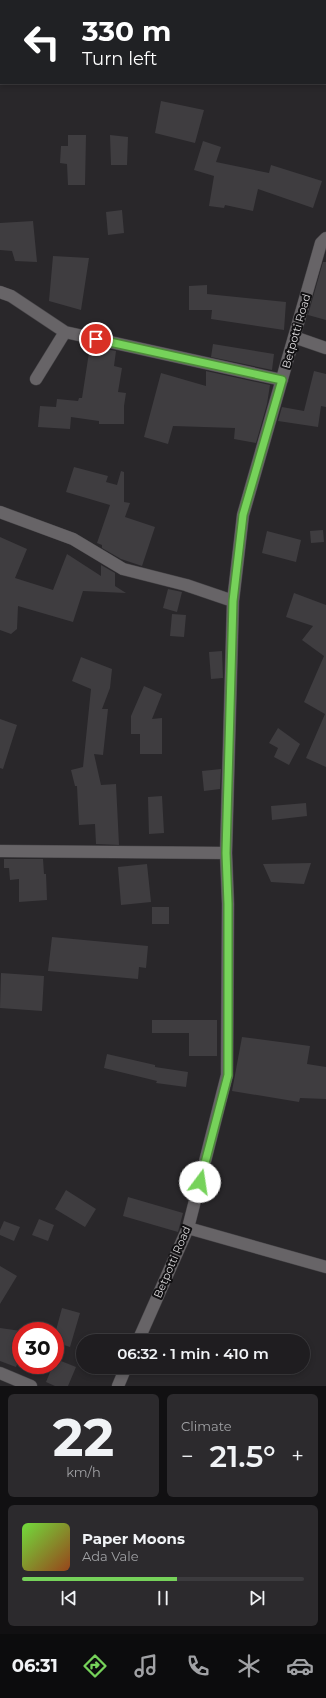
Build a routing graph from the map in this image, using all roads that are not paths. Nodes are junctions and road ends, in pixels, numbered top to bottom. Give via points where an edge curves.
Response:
1 (326, 238) edge
2 (0, 292) edge
3 (65, 332) junction
4 (294, 337) junction
5 (326, 348) edge
6 (36, 379) dead end
7 (282, 380) junction
8 (0, 512) edge
9 (233, 601) junction
10 (0, 851) edge
11 (226, 853) junction
12 (188, 1228) junction
13 (326, 1267) edge
14 (141, 1334) edge
15 (0, 1373) edge
16 (123, 1374) edge
17 (31, 1386) edge
18 (118, 1386) edge

1 - 4 street, Betpotti Road via 321,243
2 - 3 street via 11,296
3 - 6 street
3 - 7 street
4 - 5 street
4 - 7 street, Betpotti Road
7 - 9 street, Betpotti Road via 243,515
8 - 9 street via 73,539 123,569 186,585
9 - 11 street, Betpotti Road
10 - 11 street
11 - 12 street, Betpotti Road via 228,1075
12 - 13 street
12 - 14 street, Betpotti Road
15 - 17 street
16 - 18 street

